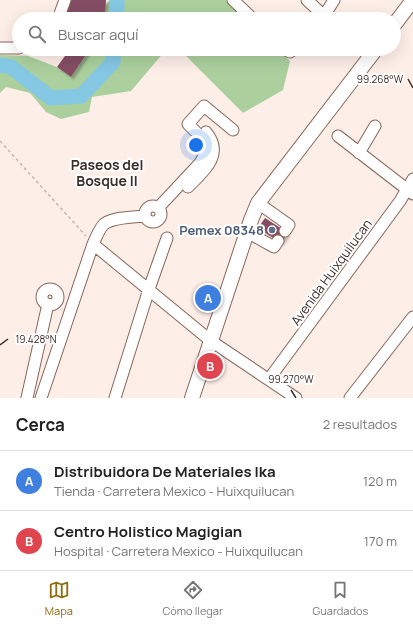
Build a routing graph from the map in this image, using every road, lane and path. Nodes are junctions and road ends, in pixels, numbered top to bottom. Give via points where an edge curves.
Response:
1 (65, 0) edge
2 (233, 0) edge
3 (307, 0) edge
4 (334, 0) edge
5 (413, 0) edge
6 (61, 12) edge
7 (246, 12) edge
8 (318, 12) edge
9 (327, 12) edge
10 (401, 16) edge
11 (0, 48) edge
12 (12, 48) edge
13 (371, 56) edge
14 (375, 126) dead end
15 (233, 130) dead end
16 (338, 136) dead end
17 (0, 141) edge
18 (359, 153) junction
19 (413, 179) edge
20 (410, 192) edge
21 (258, 203) junction
22 (285, 231) dead end
23 (247, 232) junction
24 (167, 238) dead end
25 (278, 241) dead end
26 (93, 244) junction
27 (149, 289) junction
28 (48, 304) dead end
29 (413, 316) edge
30 (211, 341) junction
31 (269, 379) junction
32 (27, 398) edge
33 (41, 398) edge
34 (115, 398) edge
35 (192, 398) edge
36 (296, 398) edge
37 (350, 398) edge

1 - 6 street
2 - 7 street
3 - 8 street
4 - 9 street
5 - 10 main road
11 - 12 street
13 - 21 main road
14 - 18 street
15 - 26 street via 204,106 193,119 208,134 213,144 213,156 207,168 159,211 159,219 154,222 148,221 145,216 114,220 100,228
16 - 18 street
17 - 26 path
18 - 20 street
19 - 20 street, Avenida Huixquilucan
20 - 31 street, Avenida Huixquilucan
21 - 22 street via 289,225
21 - 23 main road
23 - 25 street via 274,247
23 - 30 main road
24 - 27 street
26 - 27 street
26 - 33 street
27 - 30 street
27 - 34 street
28 - 32 street
29 - 37 street
30 - 31 street
30 - 35 main road
31 - 36 street

